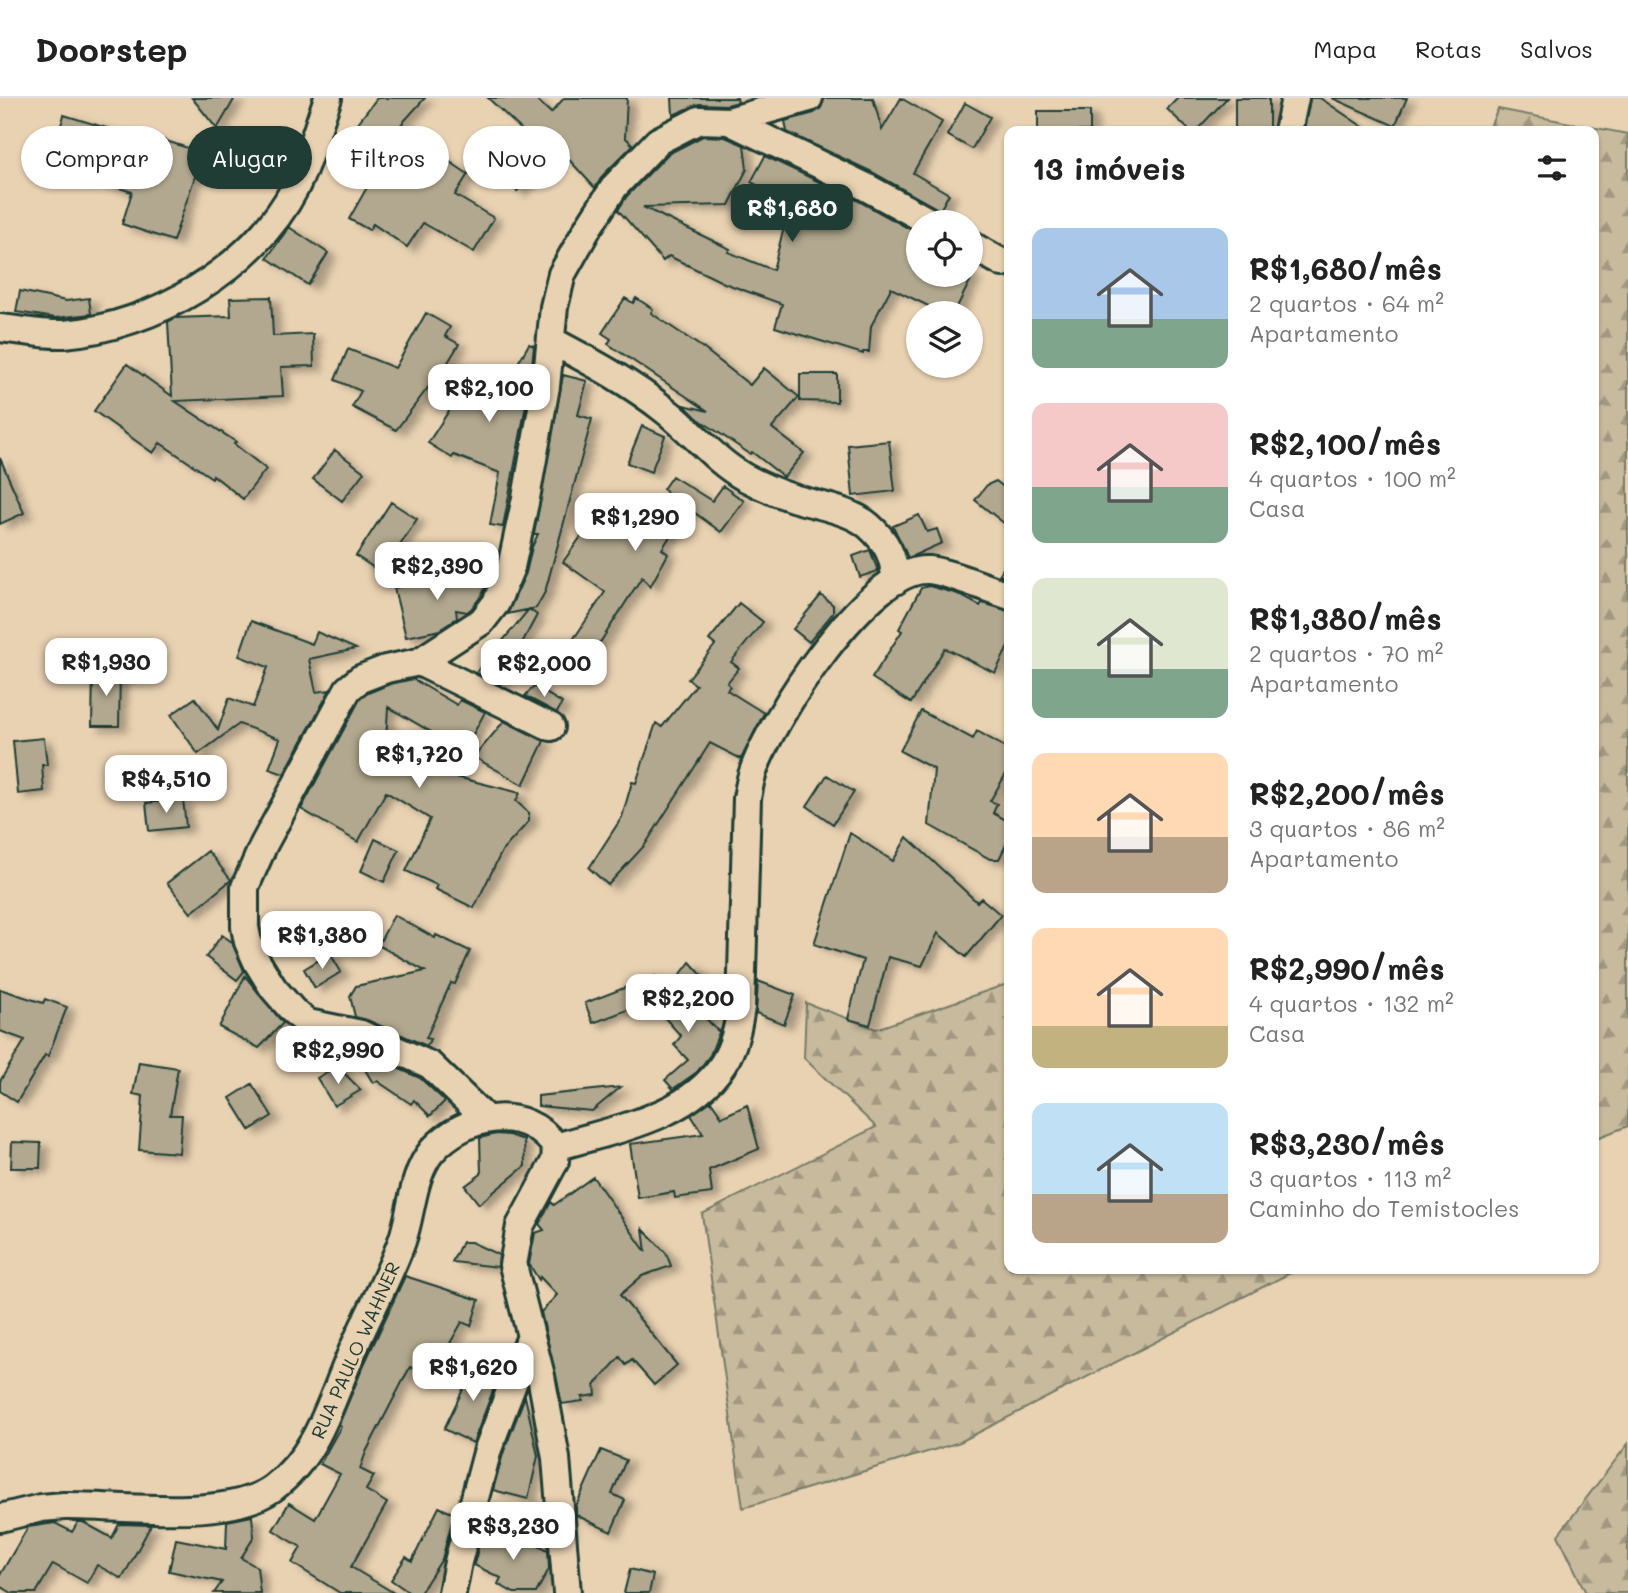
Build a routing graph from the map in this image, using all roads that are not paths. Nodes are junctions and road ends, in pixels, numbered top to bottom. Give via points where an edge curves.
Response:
1 (328, 98) edge
2 (810, 98) edge
3 (1295, 98) edge
4 (729, 121) junction
5 (1289, 126) edge
6 (908, 210) edge
7 (983, 252) edge
8 (1003, 263) dead end
9 (0, 328) edge
10 (552, 341) junction
11 (958, 579) junction
12 (895, 581) junction
13 (1004, 594) edge
14 (1004, 606) edge
15 (419, 662) junction
16 (551, 727) dead end
17 (485, 1118) junction
18 (556, 1147) junction
19 (531, 1336) junction
20 (0, 1518) edge
21 (452, 1593) edge
22 (567, 1593) edge

1 - 9 street via 295,187 278,216 229,266 148,315 63,334
2 - 4 street
3 - 5 street
4 - 6 street
4 - 10 street via 699,120 658,141 615,186 562,274
7 - 8 street
10 - 12 street via 616,374 746,478 866,523 887,545
10 - 15 street via 515,551 496,603 482,621
11 - 12 street via 928,570
11 - 13 street
11 - 14 street
12 - 18 street via 869,599 827,645 752,773 747,798 741,1007 724,1063 703,1088 680,1105
15 - 16 street
15 - 17 street via 386,668 348,689 245,887 245,927 257,962 300,1017 308,1023 361,1034 430,1065
17 - 18 street via 529,1124 547,1134
17 - 20 street, RUA PAULO WAHNER via 431,1152 385,1285 327,1416 292,1472 270,1490 241,1504 215,1508 64,1506
18 - 19 street via 555,1161 520,1226 515,1248 513,1265
19 - 21 street via 488,1449
19 - 22 street via 556,1458

